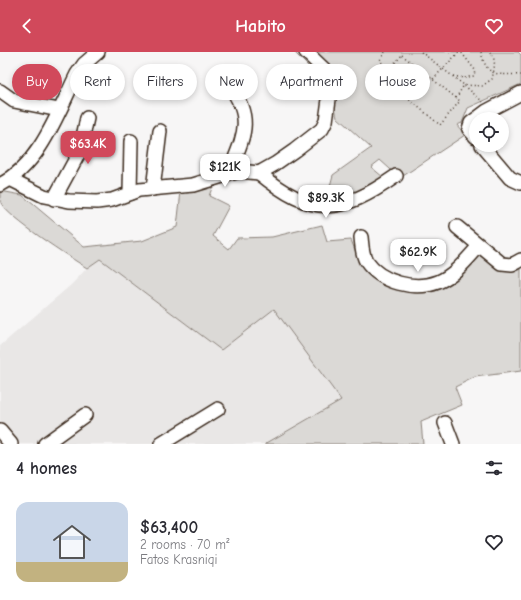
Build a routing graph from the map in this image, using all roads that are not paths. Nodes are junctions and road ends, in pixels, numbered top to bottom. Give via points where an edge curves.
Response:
1 (98, 52) edge
2 (306, 52) edge
3 (0, 91) edge
4 (519, 98) edge
5 (240, 100) edge
6 (59, 110) junction
7 (486, 112) edge
8 (87, 118) dead end
9 (160, 130) dead end
10 (131, 141) dead end
11 (488, 152) edge
12 (229, 173) junction
13 (259, 173) junction
14 (396, 176) dead end
15 (5, 182) edge
16 (521, 183) edge
17 (153, 189) junction
18 (130, 192) junction
19 (54, 199) junction
20 (456, 227) dead end
21 (361, 238) dead end
22 (479, 246) junction
23 (521, 260) edge
24 (218, 409) dead end
25 (84, 415) dead end
26 (445, 423) dead end
27 (0, 431) edge
28 (10, 444) edge
29 (45, 444) edge
30 (161, 444) edge
31 (452, 444) edge

1 - 6 street via 77,74
2 - 13 street via 327,72 330,92 326,121 322,129 295,150
3 - 6 street via 14,101
4 - 7 street
5 - 12 street via 245,124 243,137
6 - 15 street via 34,156 20,172
8 - 19 street via 80,151
9 - 17 street
10 - 18 street
11 - 16 street via 510,178
12 - 13 street
12 - 17 street via 193,185
13 - 14 street via 291,195 327,207 348,203 364,196
15 - 19 street
17 - 18 street
18 - 19 street via 112,200 97,202
20 - 22 street
21 - 22 street via 362,252 370,266 390,279 415,286 438,282 449,276
22 - 23 street via 502,264 512,266
24 - 30 street
25 - 29 street
26 - 31 street
27 - 28 street

